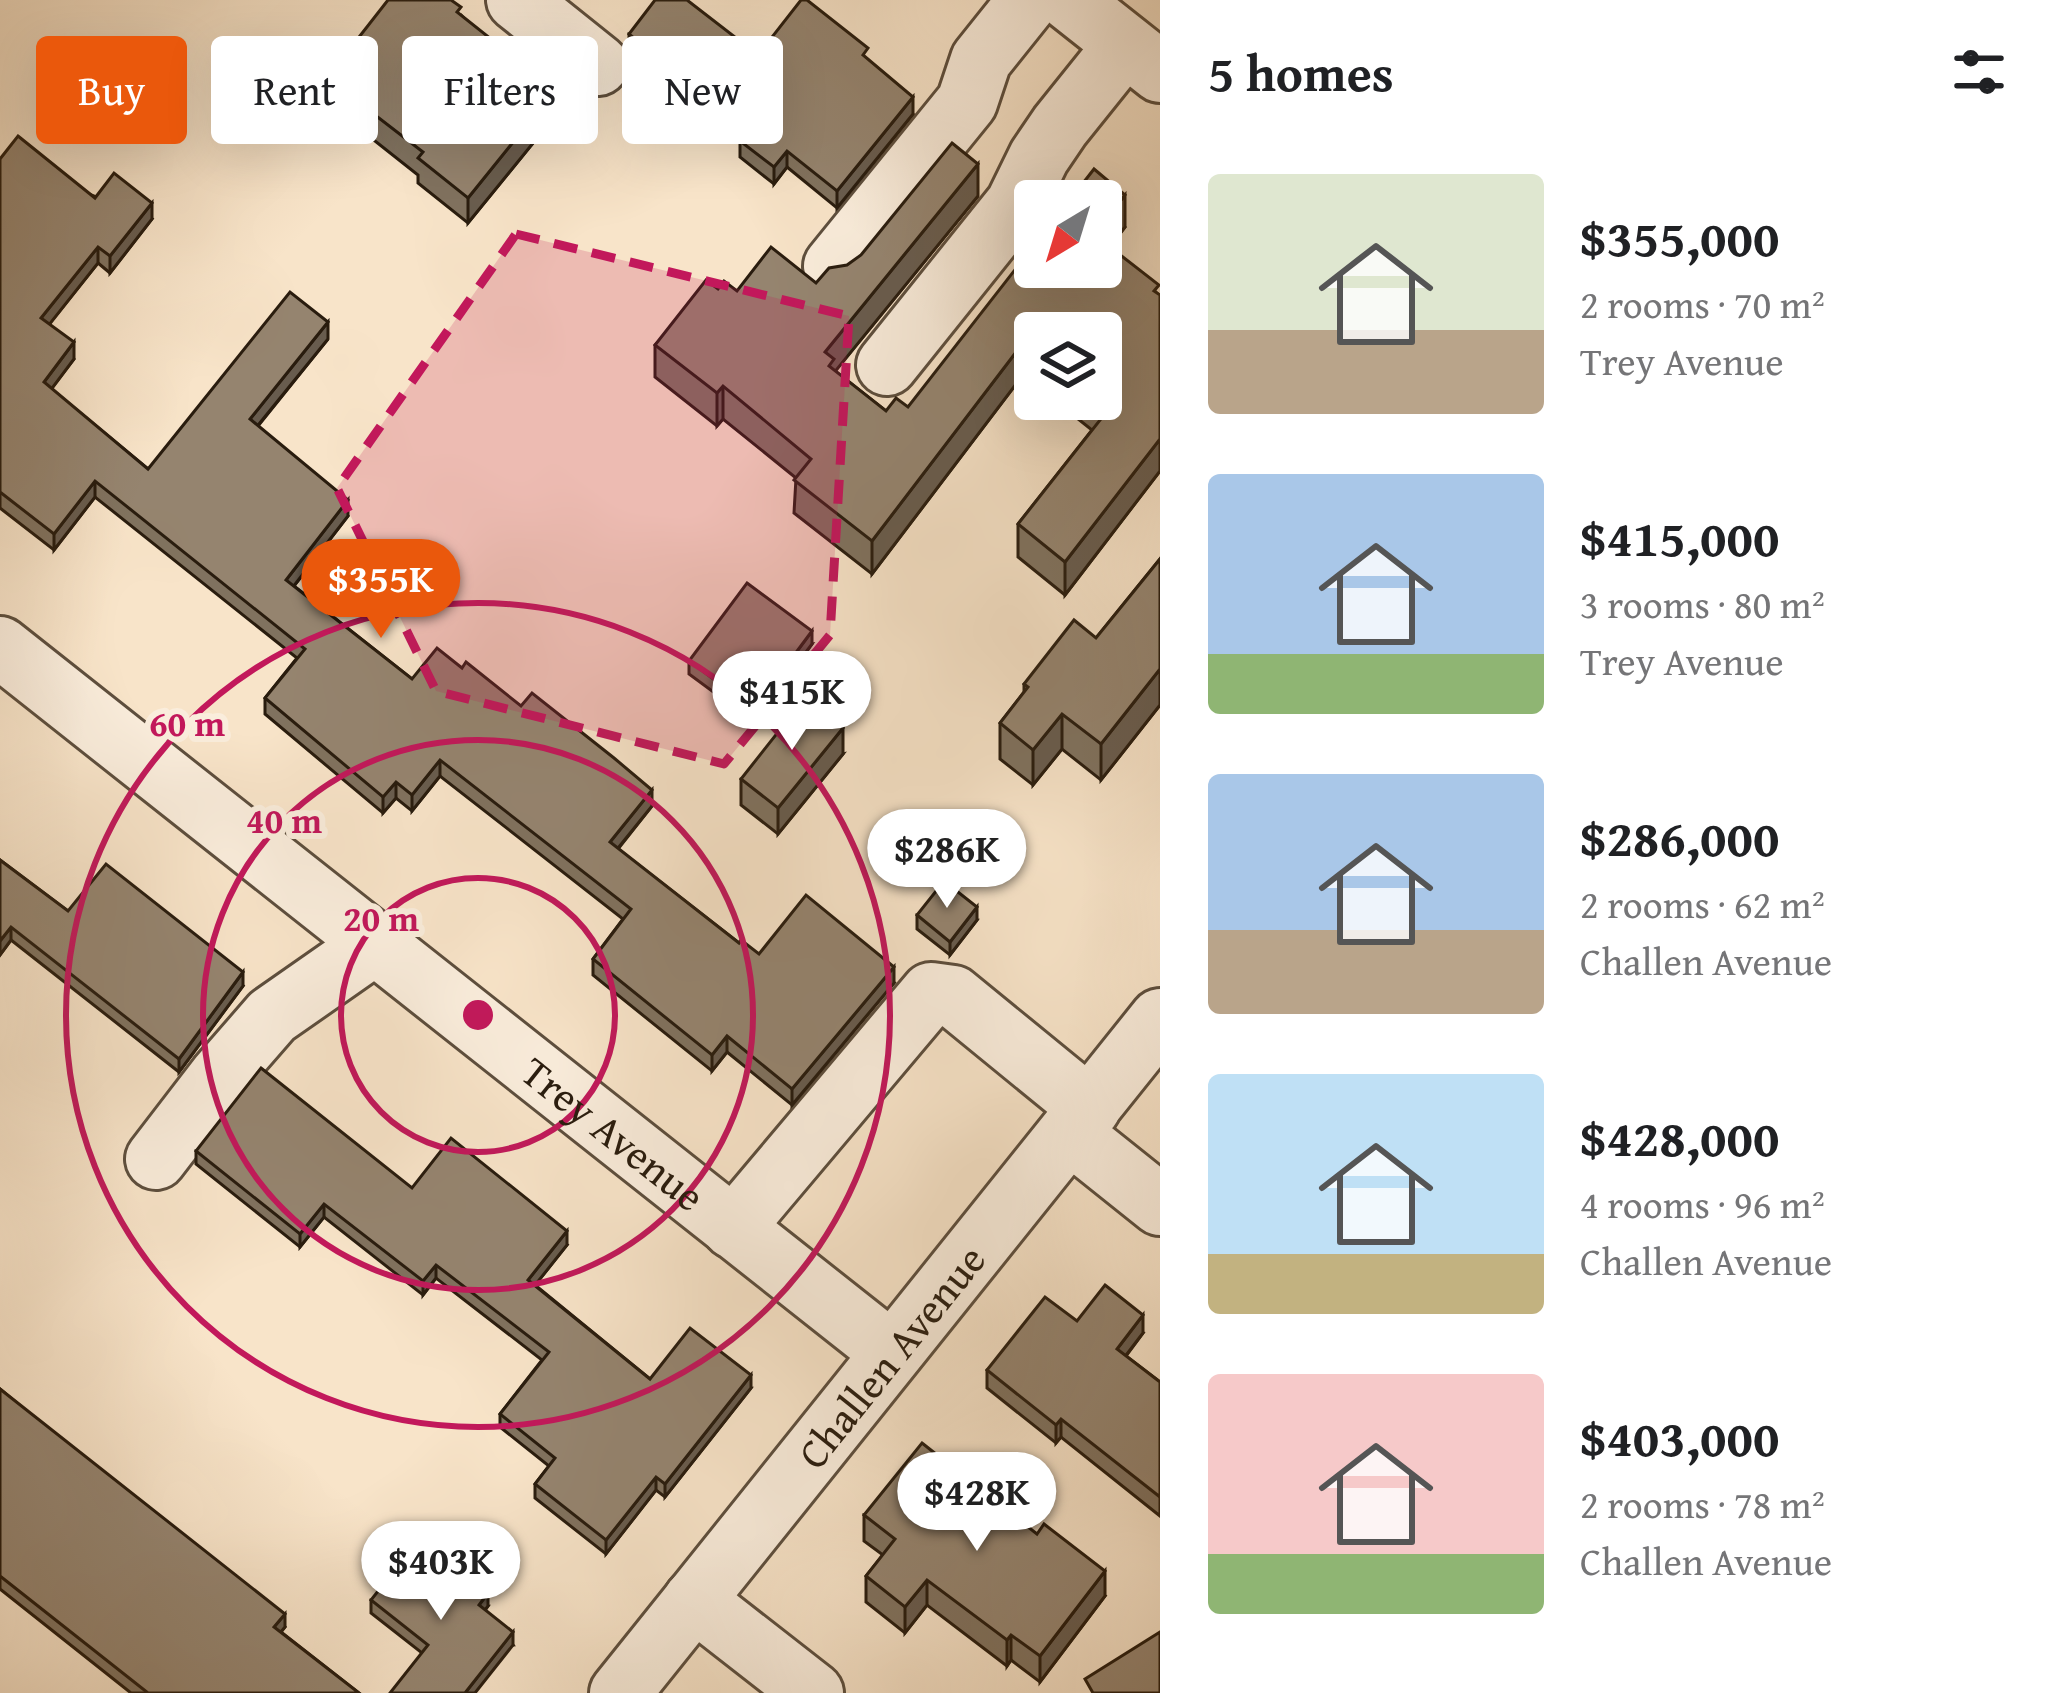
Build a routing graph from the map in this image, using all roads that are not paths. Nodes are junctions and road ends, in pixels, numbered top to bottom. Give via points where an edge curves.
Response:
1 (1029, 0) edge
2 (1069, 0) edge
3 (525, 3) edge
4 (564, 36) edge
5 (1150, 61) edge
6 (834, 266) edge
7 (886, 364) dead end
8 (0, 647) edge
9 (375, 944) junction
10 (1160, 1019) edge
11 (1080, 1120) junction
12 (156, 1160) dead end
13 (1160, 1205) edge
14 (734, 1228) junction
15 (891, 1352) junction
16 (694, 1600) junction
17 (620, 1693) edge
18 (813, 1693) edge

1 - 6 street via 981,60 967,102
2 - 5 street
3 - 4 street
5 - 7 street via 1060,126 1016,204
8 - 9 street, Trey Avenue
9 - 12 street via 272,1016
9 - 14 street, Trey Avenue
10 - 11 street, Challen Avenue
11 - 13 street
11 - 14 street via 953,996 931,992
11 - 15 street, Challen Avenue
14 - 15 street, Trey Avenue
15 - 16 street, Challen Avenue
16 - 17 street, Challen Avenue
16 - 18 street

